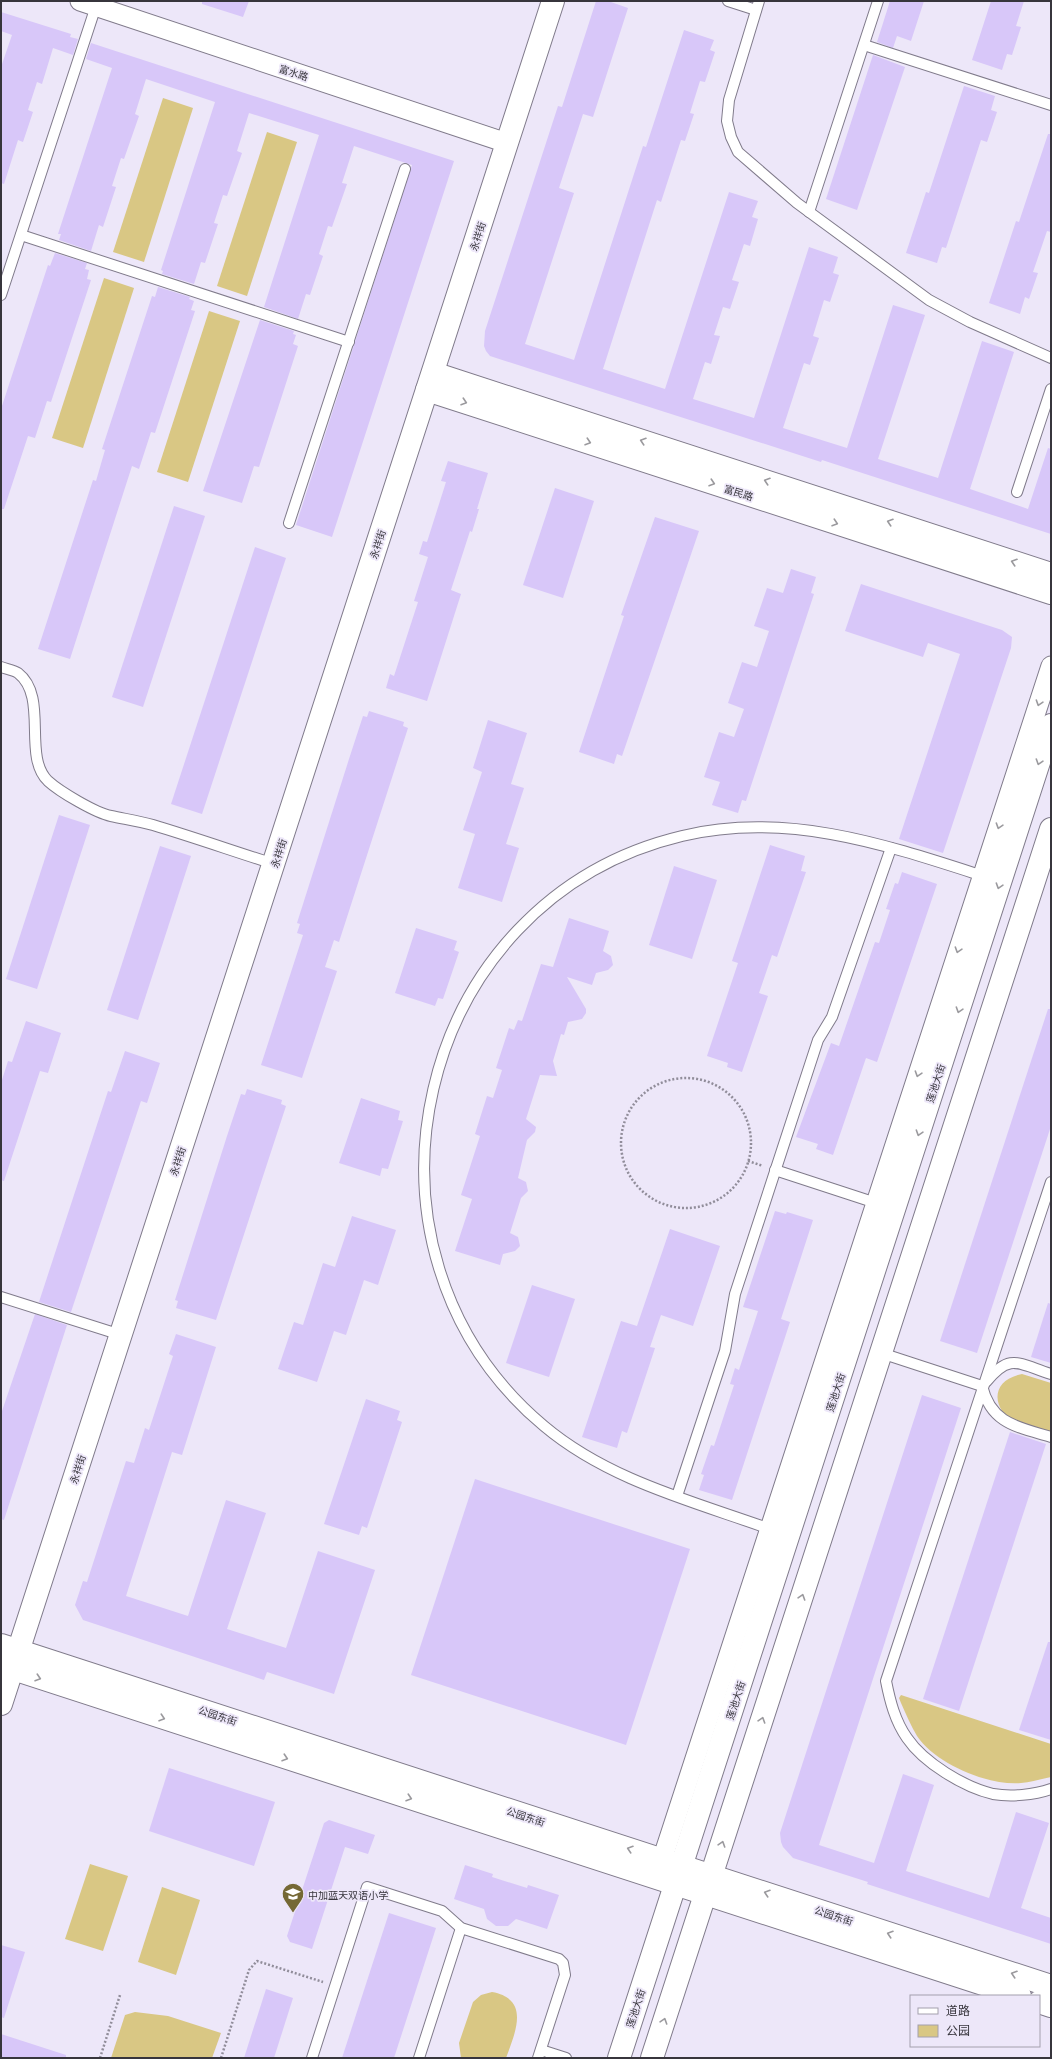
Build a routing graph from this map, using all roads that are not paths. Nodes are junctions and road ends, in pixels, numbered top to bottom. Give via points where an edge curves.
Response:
1 (553, 1) edge
2 (728, 1) edge
3 (878, 1) edge
4 (88, 4) edge
5 (757, 5) edge
6 (864, 45) junction
7 (1051, 105) edge
8 (507, 143) junction
9 (405, 169) dead end
10 (809, 212) junction
11 (21, 235) junction
12 (1, 295) edge
13 (349, 342) junction
14 (1051, 358) edge
15 (430, 382) junction
16 (1051, 389) edge
17 (1017, 492) dead end
18 (289, 523) dead end
19 (1051, 574) edge
20 (1051, 593) edge
21 (1051, 666) edge
22 (1, 667) edge
23 (1051, 725) edge
24 (1051, 829) edge
25 (891, 848) junction
26 (274, 864) junction
27 (983, 876) junction
28 (775, 1170) junction
29 (1051, 1182) edge
30 (876, 1203) junction
31 (1, 1297) edge
32 (121, 1336) junction
33 (881, 1353) junction
34 (1051, 1374) edge
35 (982, 1386) junction
36 (1051, 1437) edge
37 (677, 1496) junction
38 (770, 1529) junction
39 (8, 1658) edge
40 (1, 1704) edge
41 (1051, 1789) edge
42 (673, 1870) junction
43 (708, 1885) junction
44 (461, 1928) junction
45 (1051, 1986) edge
46 (1017, 1995) edge
47 (1040, 2002) edge
48 (1051, 2006) edge
49 (540, 2054) edge
50 (312, 2058) edge
51 (419, 2058) edge
52 (566, 2058) edge
53 (618, 2058) edge
54 (652, 2058) edge

1 - 8 street, 永祥街
2 - 5 lane
3 - 6 lane
4 - 8 street, 富水路
4 - 11 lane
5 - 10 lane via 729,100 727,121 731,137 738,152
6 - 7 lane
6 - 10 lane
8 - 15 street, 永祥街
9 - 13 lane
10 - 14 lane via 929,300 970,322
11 - 12 lane
11 - 13 lane
13 - 18 lane
19 -> 15 street, 富民路
15 -> 20 street, 富民路
15 - 26 street, 永祥街
16 - 17 lane
21 -> 27 street
22 - 26 lane via 18,673 30,688 40,767 48,781 92,809 110,816 151,824
23 -> 42 street, 莲池大街
24 - 33 street
25 - 27 lane
25 - 28 lane via 832,1017 818,1040
25 - 37 lane via 801,828 740,827 680,837 622,857 594,871 544,906 501,950 466,1001 442,1057 427,1118 424,1180 426,1212 440,1273 466,1330 501,1382 545,1427 597,1462
26 - 32 street, 永祥街
27 -> 30 street
28 - 30 lane
28 - 37 lane via 735,1294 724,1351
29 - 35 lane
30 - 38 street
31 - 32 lane
32 - 39 street, 永祥街
33 - 35 lane
43 -> 33 street
34 - 35 lane via 1012,1362 1000,1366
35 - 36 lane via 984,1396 993,1412 1007,1423
35 - 41 lane via 886,1680 897,1721 907,1738 928,1761 948,1774 992,1794 1041,1793
37 - 38 lane
38 - 42 street
39 - 40 street, 永祥街
39 - 42 street, 公园东街
42 - 43 street, 公园东街
42 - 53 street, 莲池大街
45 -> 43 street, 公园东街
43 - 46 street, 公园东街
54 -> 43 street
44 - 49 lane via 564,1963 565,1976
44 - 50 lane via 442,1911 367,1886
44 - 51 lane
47 - 48 street
49 - 52 lane

